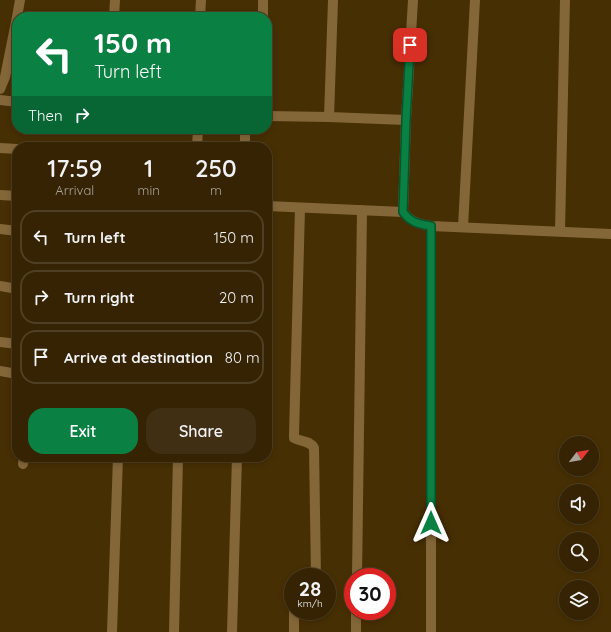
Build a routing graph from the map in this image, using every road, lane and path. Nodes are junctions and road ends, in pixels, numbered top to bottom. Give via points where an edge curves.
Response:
1 (20, 0) edge
2 (115, 0) edge
3 (201, 0) edge
4 (263, 0) edge
5 (333, 0) edge
6 (413, 0) edge
7 (475, 0) edge
8 (565, 0) edge
9 (18, 12) edge
10 (114, 12) edge
11 (200, 12) edge
12 (263, 12) edge
13 (12, 42) edge
14 (0, 89) edge
15 (0, 100) edge
16 (12, 101) edge
17 (272, 116) edge
18 (329, 117) junction
19 (406, 120) junction
20 (0, 148) edge
21 (12, 149) edge
22 (0, 195) edge
23 (12, 196) edge
24 (272, 206) edge
25 (300, 208) junction
26 (362, 210) junction
27 (403, 212) junction
28 (431, 226) junction
29 (463, 227) junction
30 (0, 229) edge
31 (12, 230) edge
32 (560, 231) junction
33 (611, 234) edge
34 (0, 286) edge
35 (12, 288) edge
36 (0, 342) edge
37 (12, 343) edge
38 (0, 371) edge
39 (12, 373) edge
40 (118, 462) edge
41 (178, 462) edge
42 (237, 462) edge
43 (316, 568) edge
44 (357, 568) edge
45 (294, 620) edge
46 (356, 620) edge
47 (112, 632) edge
48 (174, 632) edge
49 (232, 632) edge
50 (294, 632) edge
51 (356, 632) edge
52 (431, 632) edge

1 - 9 street
2 - 10 street
3 - 11 street
4 - 12 street
5 - 18 street
6 - 19 street
7 - 29 street
8 - 32 street
13 - 14 street
15 - 16 street
17 - 18 street
18 - 19 street
19 - 27 street
20 - 21 street
22 - 23 street
24 - 25 street
25 - 26 street
25 - 43 street via 294,438 308,442 314,448
26 - 27 street
26 - 44 street
27 - 28 street via 416,224
28 - 29 street
28 - 52 street
29 - 32 street
30 - 31 street
32 - 33 street
34 - 35 street
36 - 37 street
38 - 39 street
40 - 47 street
41 - 48 street
42 - 49 street
45 - 50 street
46 - 51 street

